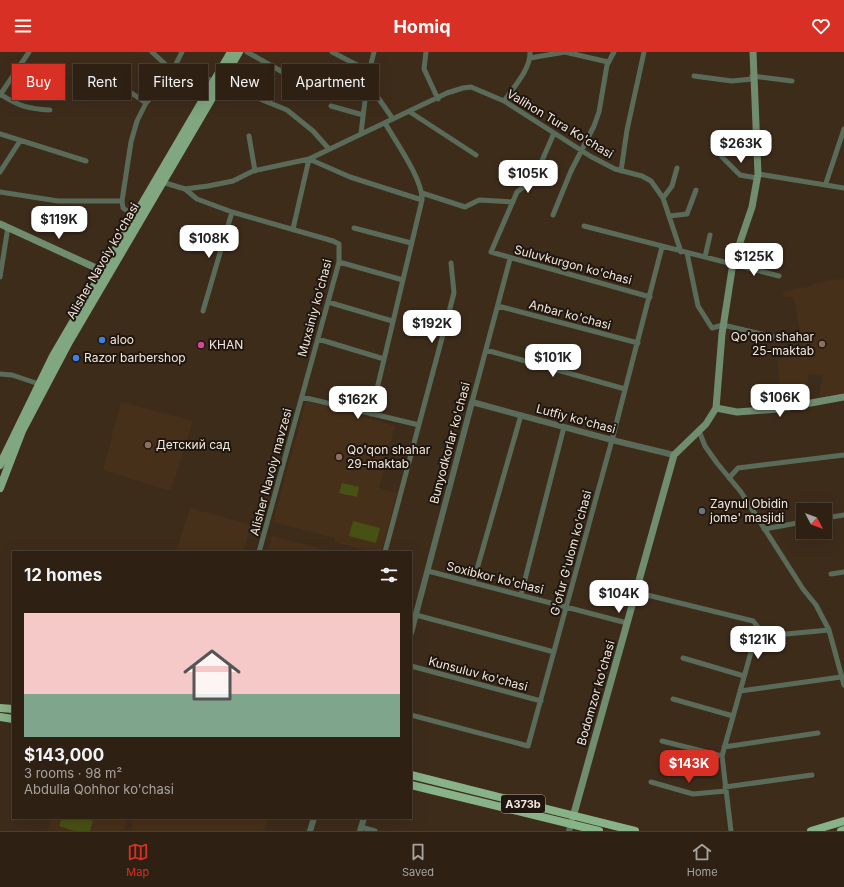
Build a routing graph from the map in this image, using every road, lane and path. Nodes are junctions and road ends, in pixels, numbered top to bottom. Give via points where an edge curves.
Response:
1 (29, 52) edge
2 (152, 52) edge
3 (182, 52) edge
4 (231, 52) edge
5 (239, 52) edge
6 (247, 52) edge
7 (332, 52) edge
8 (374, 52) edge
9 (426, 52) edge
10 (614, 52) edge
11 (644, 52) edge
12 (753, 52) edge
13 (530, 55) edge
14 (608, 62) junction
15 (168, 64) edge
16 (177, 64) edge
17 (225, 64) edge
18 (230, 64) edge
19 (355, 64) edge
20 (371, 64) edge
21 (282, 72) edge
22 (694, 76) dead end
23 (752, 77) junction
24 (792, 82) dead end
25 (216, 84) edge
26 (216, 84) edge
27 (131, 93) edge
28 (0, 95) edge
29 (438, 99) junction
30 (149, 100) edge
31 (262, 100) edge
32 (365, 100) edge
33 (379, 100) edge
34 (504, 101) junction
35 (146, 103) junction
36 (331, 106) dead end
37 (50, 110) dead end
38 (410, 112) junction
39 (363, 115) junction
40 (393, 120) junction
41 (386, 123) junction
42 (844, 129) edge
43 (554, 132) junction
44 (361, 133) junction
45 (0, 134) edge
46 (249, 136) dead end
47 (20, 141) junction
48 (329, 149) junction
49 (582, 151) junction
50 (476, 155) dead end
51 (722, 157) dead end
52 (309, 159) junction
53 (86, 161) dead end
54 (677, 168) dead end
55 (255, 171) junction
56 (621, 171) junction
57 (0, 172) edge
58 (757, 176) junction
59 (162, 182) junction
60 (826, 184) junction
61 (844, 188) edge
62 (185, 189) junction
63 (696, 190) dead end
64 (0, 192) edge
65 (422, 193) junction
66 (663, 198) junction
67 (422, 200) junction
68 (122, 201) junction
69 (513, 202) junction
70 (232, 212) junction
71 (553, 215) dead end
72 (135, 216) junction
73 (669, 216) junction
74 (0, 224) edge
75 (584, 226) dead end
76 (8, 227) junction
77 (354, 228) dead end
78 (293, 229) junction
79 (710, 235) dead end
80 (410, 243) junction
81 (662, 247) junction
82 (2, 252) edge
83 (684, 252) junction
84 (705, 257) junction
85 (510, 259) junction
86 (339, 262) junction
87 (451, 263) dead end
88 (733, 263) junction
89 (106, 272) junction
90 (779, 276) dead end
91 (0, 277) edge
92 (403, 280) junction
93 (650, 296) junction
94 (328, 302) junction
95 (498, 306) junction
96 (203, 312) dead end
97 (392, 321) junction
98 (723, 325) junction
99 (779, 338) dead end
100 (318, 339) junction
101 (638, 343) junction
102 (486, 350) junction
103 (384, 359) junction
104 (0, 374) edge
105 (39, 384) junction
106 (626, 389) junction
107 (302, 397) junction
108 (844, 397) edge
109 (472, 402) junction
110 (716, 408) junction
111 (371, 414) junction
112 (521, 415) junction
113 (419, 425) junction
114 (564, 427) junction
115 (699, 431) junction
116 (612, 440) junction
117 (674, 455) junction
118 (844, 455) edge
119 (0, 465) edge
120 (729, 478) junction
121 (0, 488) edge
122 (844, 515) edge
123 (832, 517) edge
124 (796, 523) edge
125 (764, 529) junction
126 (260, 551) edge
127 (385, 551) edge
128 (428, 571) junction
129 (844, 572) edge
130 (831, 574) dead end
131 (474, 583) junction
132 (635, 592) junction
133 (521, 595) junction
134 (567, 607) junction
135 (416, 615) junction
136 (627, 623) junction
137 (412, 629) edge
138 (829, 630) junction
139 (755, 637) junction
140 (554, 652) junction
141 (683, 658) dead end
142 (412, 666) edge
143 (744, 676) junction
144 (841, 677) junction
145 (844, 685) edge
146 (740, 691) junction
147 (673, 699) dead end
148 (541, 701) junction
149 (0, 708) edge
150 (12, 709) edge
151 (412, 715) edge
152 (733, 716) junction
153 (0, 717) edge
154 (12, 719) edge
155 (818, 733) dead end
156 (662, 741) dead end
157 (724, 747) junction
158 (722, 756) junction
159 (412, 775) edge
160 (812, 775) dead end
161 (651, 782) dead end
162 (412, 785) edge
163 (726, 789) junction
164 (314, 819) edge
165 (364, 819) edge
166 (844, 821) edge
167 (571, 824) edge
168 (360, 829) edge
169 (844, 830) edge
170 (310, 831) edge
171 (375, 831) edge
172 (599, 831) edge
173 (635, 831) edge
174 (731, 831) edge
175 (812, 831) edge
176 (841, 831) edge

1 - 28 street
2 - 15 street via 161,62
3 - 16 street
4 - 17 main road, Alisher Navoiy ko'chasi
5 - 18 main road, Alisher Navoiy ko'chasi
6 - 21 street
7 - 19 street
8 - 20 street
9 - 29 street via 424,69
10 - 14 street
11 - 56 street
12 - 23 main road
13 - 14 street via 565,52
13 - 34 street via 520,77
14 - 49 street via 594,126
22 - 23 street via 732,81
23 - 24 street
23 - 58 main road
25 - 59 main road, Alisher Navoiy ko'chasi
26 - 72 main road, Alisher Navoiy ko'chasi
27 - 35 street
28 - 37 street via 28,109
29 - 34 street, Valihon Tura Ko'chasi via 471,87
29 - 38 street, Valihon Tura Ko'chasi
30 - 35 street
31 - 48 street via 287,110 314,131
32 - 39 street
33 - 40 street
34 - 43 street, Valihon Tura Ko'chasi
35 - 68 street via 131,142
36 - 39 street
38 - 40 street, Valihon Tura Ko'chasi
38 - 50 street
39 - 44 street
40 - 41 street, Valihon Tura Ko'chasi
41 - 44 street, Valihon Tura Ko'chasi
41 - 65 street
42 - 60 street
43 - 49 street, Valihon Tura Ko'chasi
43 - 69 street via 534,179 517,192
44 - 48 street, Valihon Tura Ko'chasi
45 - 47 street
46 - 55 street
47 - 53 street
47 - 57 street
48 - 52 street, Valihon Tura Ko'chasi
49 - 56 street, Valihon Tura Ko'chasi
49 - 71 street
51 - 58 street via 740,174
52 - 55 street, Valihon Tura Ko'chasi
52 - 67 street via 350,177
52 - 78 street
54 - 66 street via 672,186
55 - 62 street, Valihon Tura Ko'chasi via 233,181
56 - 66 street, Valihon Tura Ko'chasi via 651,181
58 - 60 street
58 - 88 main road via 752,207
59 - 62 street, Valihon Tura Ko'chasi
59 - 89 main road, Alisher Navoiy ko'chasi
60 - 61 street
62 - 70 street, Muxsiniy ko'chasi via 197,198
63 - 73 street via 687,214
64 - 68 street via 68,201
65 - 67 street
65 - 69 street via 465,207 478,200
66 - 73 street, Valihon Tura Ko'chasi
67 - 80 street
68 - 72 street via 123,208
69 - 85 street, Suluvkurgon ko'chasi via 491,252
70 - 78 street, Muxsiniy ko'chasi
70 - 96 street
72 - 89 main road, Alisher Navoiy ko'chasi
73 - 83 street, Valihon Tura Ko'chasi
74 - 76 main road
75 - 81 street
76 - 82 street
76 - 89 main road
77 - 80 street
78 - 86 street, Muxsiniy ko'chasi via 339,244
79 - 84 street
80 - 92 street
81 - 83 street
81 - 93 street, G'ofur G'ulom ko'chasi
82 - 91 street
83 - 84 street
83 - 98 street, Valihon Tura Ko'chasi via 702,315 712,328
84 - 88 street
85 - 93 street, Suluvkurgon ko'chasi
85 - 95 street, Bunyodkorlar ko'chasi
86 - 92 street
86 - 94 street, Muxsiniy ko'chasi
87 - 113 street via 454,293
88 - 90 street
88 - 98 main road
89 - 105 main road, Alisher Navoiy ko'chasi
89 - 121 main road, Alisher Navoiy ko'chasi via 22,431
92 - 97 street
93 - 101 street, G'ofur G'ulom ko'chasi
94 - 97 street
94 - 100 street, Muxsiniy ko'chasi
95 - 101 street, Anbar ko'chasi
95 - 102 street, Bunyodkorlar ko'chasi
97 - 103 street
98 - 99 street
98 - 110 main road
100 - 103 street
100 - 107 street, Muxsiniy ko'chasi
101 - 106 street, G'ofur G'ulom ko'chasi
102 - 106 street
102 - 109 street, Bunyodkorlar ko'chasi
103 - 111 street
104 - 105 street via 12,375
105 - 119 main road, Alisher Navoiy ko'chasi
106 - 116 street, G'ofur G'ulom ko'chasi
107 - 111 street
107 - 126 street, Alisher Navoiy mavzesi
108 - 110 main road via 744,412
109 - 112 street, Lutfiy ko'chasi
109 - 128 street, Bunyodkorlar ko'chasi
110 - 115 main road, Bodomzor ko'chasi
111 - 113 street
112 - 114 street, Lutfiy ko'chasi
112 - 131 street
113 - 127 street
114 - 116 street, Lutfiy ko'chasi
114 - 133 street
115 - 117 main road, Bodomzor ko'chasi
115 - 120 street via 704,446
116 - 117 street, Lutfiy ko'chasi
116 - 134 street, G'ofur G'ulom ko'chasi
117 - 132 main road, Bodomzor ko'chasi
118 - 120 street via 738,468
120 - 125 street
122 - 123 street
124 - 125 street
125 - 138 street via 816,605
128 - 131 street, Soxibkor ko'chasi
128 - 135 street, Bunyodkorlar ko'chasi
129 - 130 street
131 - 133 street, Soxibkor ko'chasi
132 - 136 main road, Bodomzor ko'chasi
132 - 139 street via 753,621 758,627
133 - 134 street, Soxibkor ko'chasi
134 - 136 street, Soxibkor ko'chasi
134 - 140 street, G'ofur G'ulom ko'chasi
135 - 137 street, Bunyodkorlar ko'chasi
135 - 140 street
136 - 167 main road, Bodomzor ko'chasi
138 - 139 street
138 - 144 street
139 - 143 street
140 - 148 street, G'ofur G'ulom ko'chasi
141 - 143 street
142 - 148 street, Kunsuluv ko'chasi
143 - 146 street
144 - 145 street
144 - 146 street
146 - 152 street
147 - 152 street
148 - 151 street, G'ofur G'ulom ko'chasi via 528,746
149 - 150 highway
152 - 157 street
153 - 154 highway
155 - 157 street
156 - 158 street
157 - 158 street
158 - 163 street
159 - 167 highway, A373b
160 - 163 street
161 - 163 street via 693,794
162 - 167 highway, A373b
163 - 174 street
164 - 170 street
165 - 168 street
166 - 175 highway
167 - 172 highway, A373b
167 - 173 highway, A373b
168 - 171 street
169 - 176 highway

